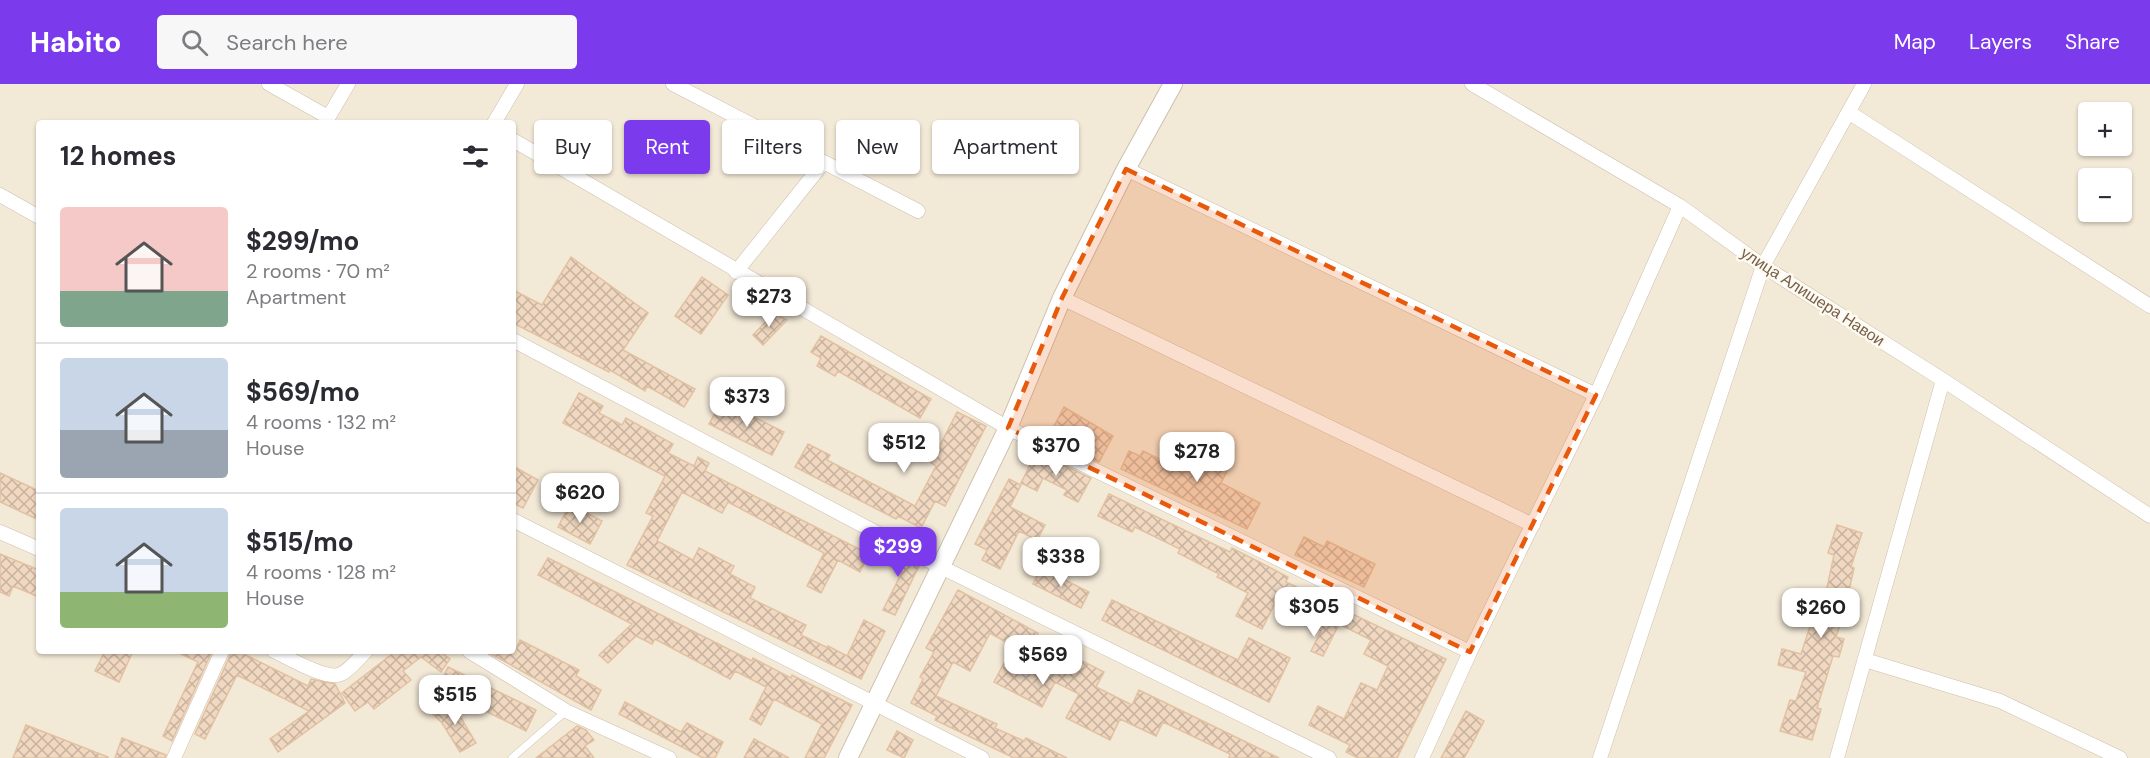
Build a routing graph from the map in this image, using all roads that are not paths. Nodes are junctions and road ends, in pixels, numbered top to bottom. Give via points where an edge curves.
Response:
1 (269, 84) edge
2 (348, 84) edge
3 (517, 84) edge
4 (673, 84) edge
5 (1173, 84) edge
6 (1472, 84) edge
7 (1864, 84) edge
8 (1850, 114) junction
9 (326, 120) edge
10 (496, 120) edge
11 (742, 120) edge
12 (516, 143) edge
13 (824, 163) edge
14 (1126, 169) junction
15 (815, 174) edge
16 (0, 195) edge
17 (1680, 206) junction
18 (918, 211) dead end
19 (36, 215) edge
20 (1763, 266) junction
21 (736, 272) junction
22 (1062, 298) junction
23 (2150, 306) edge
24 (516, 342) edge
25 (1943, 380) junction
26 (1596, 395) junction
27 (1008, 428) junction
28 (2150, 516) edge
29 (516, 522) edge
30 (1533, 525) junction
31 (0, 532) edge
32 (36, 548) edge
33 (941, 567) junction
34 (1470, 652) junction
35 (221, 654) edge
36 (281, 654) edge
37 (363, 654) edge
38 (474, 654) edge
39 (1865, 660) junction
40 (876, 705) junction
41 (566, 711) junction
42 (2092, 744) junction
43 (174, 758) edge
44 (512, 758) edge
45 (669, 758) edge
46 (848, 758) edge
47 (982, 758) edge
48 (1329, 758) edge
49 (1422, 758) edge
50 (1600, 758) edge
51 (1837, 758) edge
52 (2088, 758) edge
53 (2120, 758) edge

1 - 9 street
2 - 9 street
3 - 10 street
4 - 11 street
5 - 14 street
6 - 17 street, улица Алишера Навои
7 - 8 street
8 - 20 street
8 - 23 street
12 - 21 street
13 - 18 street
14 - 22 street
14 - 26 street
15 - 21 street
16 - 19 street
17 - 20 street, улица Алишера Навои
17 - 26 street
20 - 25 street, улица Алишера Навои
20 - 50 street
21 - 27 street
22 - 27 street
22 - 30 street
24 - 33 street
25 - 28 street, улица Алишера Навои
25 - 39 street
26 - 30 street
27 - 33 street
27 - 34 street
29 - 40 street
30 - 34 street
31 - 32 street
33 - 40 street
33 - 48 street
34 - 49 street
35 - 43 street
36 - 37 street via 324,674 339,676
38 - 41 street
39 - 42 street via 2000,701
39 - 51 street
40 - 46 street
40 - 47 street
41 - 44 lane
41 - 45 street
42 - 52 street
42 - 53 street

